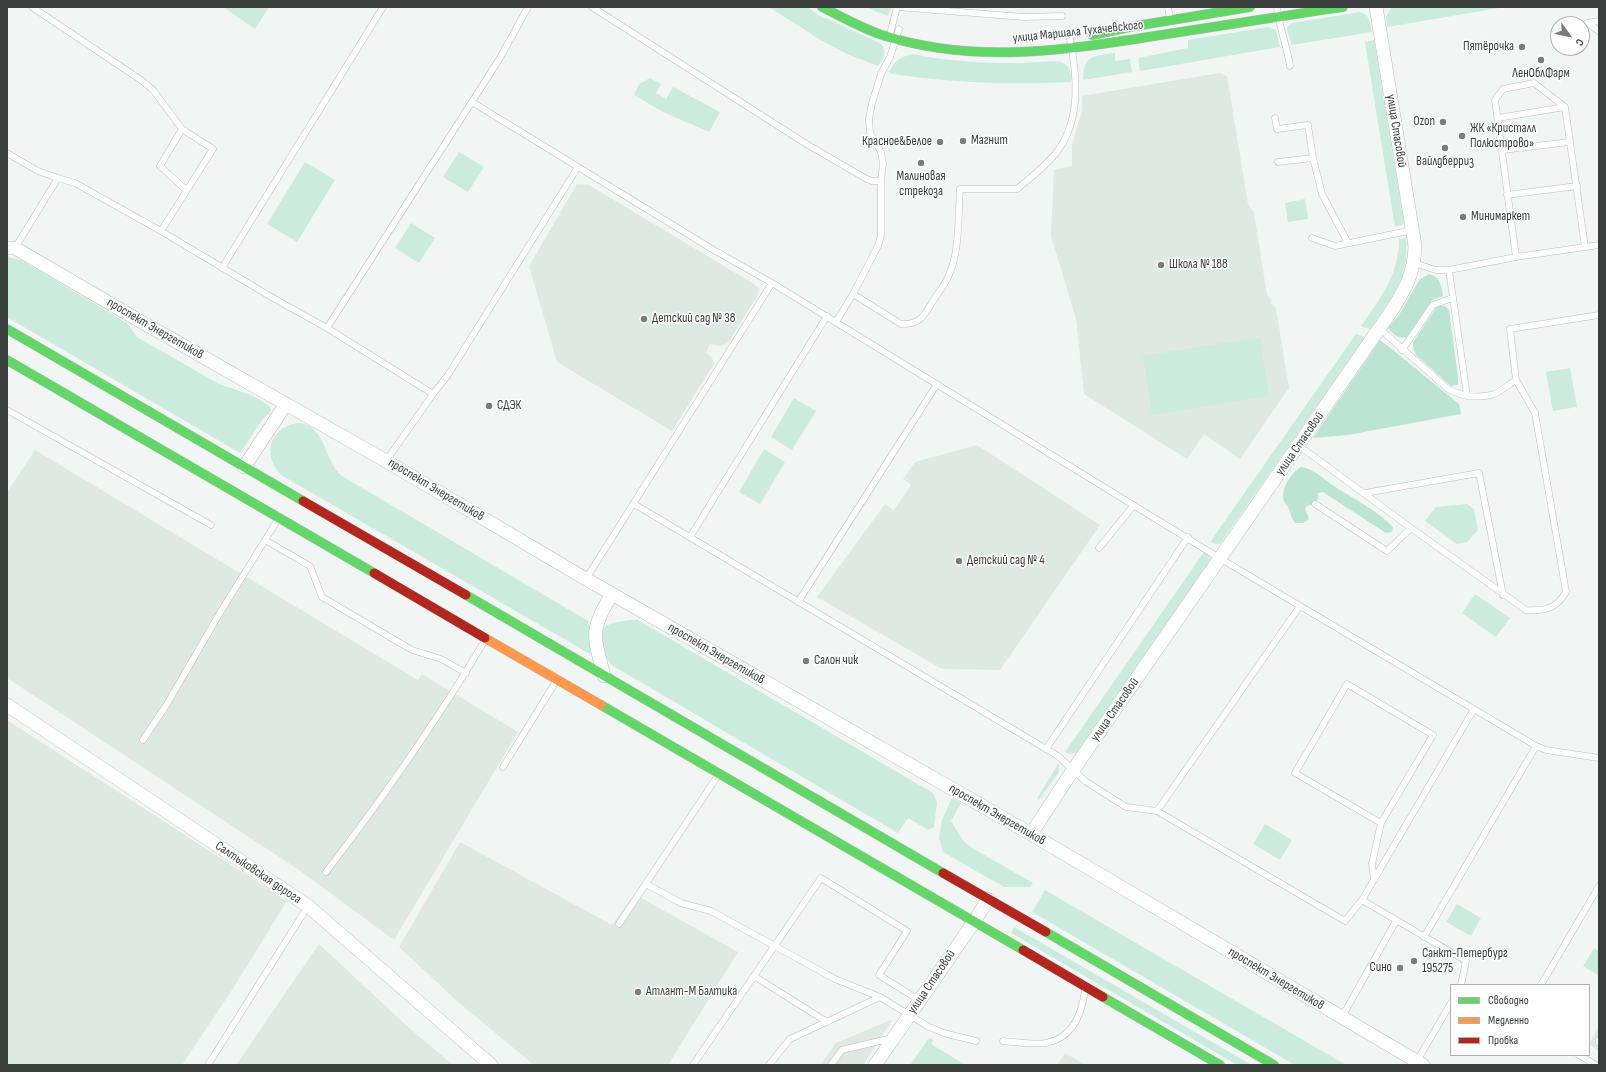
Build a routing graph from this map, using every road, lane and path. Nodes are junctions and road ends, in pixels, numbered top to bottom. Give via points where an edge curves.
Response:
1 (32, 7) edge
2 (383, 7) edge
3 (528, 7) edge
4 (592, 7) edge
5 (822, 7) edge
6 (897, 7) edge
7 (1168, 7) edge
8 (1250, 7) edge
9 (1277, 7) edge
10 (1343, 7) edge
11 (1376, 7) edge
12 (1062, 16) dead end
13 (1278, 17) junction
14 (1170, 20) junction
15 (1599, 21) edge
16 (1599, 31) edge
17 (1172, 34) junction
18 (921, 36) dead end
19 (1077, 38) junction
20 (893, 39) junction
21 (1072, 49) junction
22 (1290, 66) dead end
23 (472, 102) junction
24 (1565, 107) junction
25 (1275, 118) dead end
26 (1498, 118) junction
27 (182, 129) junction
28 (1570, 142) junction
29 (1502, 150) junction
30 (7, 153) edge
31 (1313, 158) junction
32 (1278, 162) dead end
33 (578, 166) junction
34 (58, 178) junction
35 (881, 181) junction
36 (1577, 186) junction
37 (186, 190) junction
38 (1507, 195) junction
39 (1413, 230) junction
40 (161, 231) junction
41 (1312, 238) dead end
42 (1348, 243) junction
43 (1599, 245) edge
44 (1586, 247) junction
45 (11, 248) edge
46 (1516, 257) junction
47 (1414, 263) junction
48 (222, 268) junction
49 (1449, 270) junction
50 (772, 283) junction
51 (853, 294) junction
52 (1452, 298) junction
53 (1599, 315) edge
54 (827, 316) junction
55 (836, 322) junction
56 (327, 328) junction
57 (7, 329) edge
58 (1380, 329) junction
59 (1402, 350) junction
60 (7, 360) edge
61 (1516, 380) junction
62 (937, 384) junction
63 (433, 394) junction
64 (1467, 396) junction
65 (286, 404) junction
66 (7, 410) edge
67 (1298, 445) junction
68 (386, 461) junction
69 (244, 467) junction
70 (1365, 493) junction
71 (634, 504) junction
72 (1315, 504) dead end
73 (1134, 505) junction
74 (279, 518) junction
75 (211, 525) dead end
76 (1411, 528) junction
77 (690, 537) junction
78 (1188, 538) junction
79 (265, 540) junction
80 (1099, 548) dead end
81 (1221, 559) junction
82 (586, 579) junction
83 (612, 594) junction
84 (1503, 595) junction
85 (798, 602) junction
86 (1300, 606) junction
87 (486, 639) junction
88 (466, 673) junction
89 (604, 676) junction
90 (556, 680) junction
91 (7, 705) edge
92 (1474, 709) junction
93 (143, 740) dead end
94 (1536, 746) junction
95 (1046, 749) junction
96 (1599, 758) edge
97 (503, 767) dead end
98 (1073, 770) junction
99 (718, 774) junction
100 (1157, 811) junction
101 (1381, 823) junction
102 (1031, 834) junction
103 (326, 872) dead end
104 (1374, 880) junction
105 (646, 884) junction
106 (1599, 886) edge
107 (988, 899) junction
108 (1362, 900) junction
109 (308, 906) junction
110 (1396, 921) junction
111 (974, 922) junction
112 (620, 924) dead end
113 (1424, 938) junction
114 (774, 946) junction
115 (754, 976) junction
116 (1461, 984) edge
117 (1542, 984) edge
118 (1086, 987) junction
119 (880, 997) junction
120 (919, 1000) junction
121 (1450, 1005) edge
122 (910, 1015) junction
123 (1342, 1018) junction
124 (827, 1022) junction
125 (894, 1038) junction
126 (976, 1041) dead end
127 (1003, 1042) dead end
128 (1581, 1056) edge
129 (1420, 1063) edge
130 (208, 1065) edge
131 (491, 1065) edge
132 (693, 1065) edge
133 (769, 1065) edge
134 (831, 1065) edge
135 (875, 1065) edge
136 (1220, 1065) edge
137 (1274, 1065) edge
138 (1596, 1065) edge

1 - 27 lane via 153,90
2 - 48 lane
3 - 23 lane
4 - 35 lane via 814,149 865,178
5 - 20 main road, улица Маршала Тухачевского via 845,20
6 - 12 lane via 1024,17
6 - 20 lane
7 - 14 lane
8 - 14 main road, улица Маршала Тухачевского
9 - 13 lane
10 - 13 main road, улица Маршала Тухачевского
11 - 39 street, улица Стасовой
13 - 17 main road, улица Маршала Тухачевского
13 - 22 lane
14 - 17 lane
14 - 19 main road, улица Маршала Тухачевского
15 - 16 lane via 1587,23
17 - 21 main road, улица Маршала Тухачевского
18 - 19 main road, улица Маршала Тухачевского via 952,42 1004,44 1036,44
19 - 21 lane
20 - 21 main road, улица Маршала Тухачевского via 950,51 1003,54
20 - 35 lane via 890,57 881,74 869,119 870,133 882,152
21 - 51 lane via 1076,86 1074,114 1066,138 1059,150 1017,189 960,189 955,256 948,277 919,321 901,324
23 - 33 lane
23 - 56 lane
24 - 26 lane
24 - 26 lane via 1534,83 1503,89 1495,100
24 - 28 lane
25 - 31 lane via 1276,129 1308,125
26 - 29 lane
27 - 37 lane via 160,166
27 - 37 lane via 212,149
28 - 29 lane
28 - 36 lane
29 - 38 lane
30 - 34 lane via 38,171
31 - 32 lane
31 - 42 lane via 1322,194
33 - 50 lane
33 - 63 lane via 448,375
34 - 40 lane via 75,183
34 - 45 lane
35 - 51 lane via 881,234 878,246
36 - 38 lane
36 - 44 lane
37 - 40 lane
38 - 46 lane
39 - 42 lane
39 - 47 street, улица Стасовой
40 - 48 lane
41 - 42 lane via 1335,246
43 - 44 lane
44 - 46 lane
45 - 65 street, проспект Энергетиков
46 - 49 lane
47 - 49 lane via 1436,270
47 - 58 street, улица Стасовой via 1403,292
48 - 56 lane
49 - 52 lane
50 - 54 lane
50 - 71 lane
51 - 55 lane
52 - 59 lane via 1433,305
52 - 64 lane
53 - 61 lane via 1510,329
54 - 55 lane
54 - 77 lane
55 - 62 lane
56 - 63 lane
57 - 69 main road
58 - 59 lane
58 - 67 street, улица Стасовой
59 - 64 lane via 1448,389
60 - 74 main road
61 - 64 lane via 1492,395
61 - 84 lane via 1535,414 1566,592 1556,605 1538,611 1526,610
62 - 73 lane
62 - 85 lane
63 - 68 lane
65 - 68 street, проспект Энергетиков
65 - 69 street
66 - 75 lane
67 - 70 lane
67 - 81 street, улица Стасовой
68 - 82 street, проспект Энергетиков
69 - 89 main road
70 - 76 lane
70 - 84 lane via 1479,473
71 - 77 lane
71 - 82 lane
72 - 76 lane via 1387,551
73 - 78 lane
73 - 80 lane
74 - 79 lane
74 - 87 main road
76 - 84 lane
77 - 85 lane
78 - 81 lane
78 - 95 lane
79 - 88 lane via 310,566 322,597 412,650 441,658
79 - 93 lane
81 - 86 lane
81 - 98 street, улица Стасовой
82 - 83 street, проспект Энергетиков
83 - 89 street via 595,617 595,640
83 - 102 street, проспект Энергетиков
85 - 95 lane
86 - 92 lane
86 - 100 lane
87 - 88 lane
87 - 90 main road
88 - 103 lane via 380,800
89 - 107 main road
90 - 97 lane
90 - 99 main road
91 - 109 street, Салтыковская дорога
92 - 94 lane
92 - 104 lane
94 - 96 lane via 1546,750
94 - 113 lane
95 - 98 lane
98 - 100 lane via 1085,781 1126,807
98 - 102 street, улица Стасовой
99 - 105 lane
99 - 111 main road
100 - 108 lane via 1345,921
101 - 101 lane via 1433,735 1347,684 1295,773
101 - 104 lane via 1372,864
102 - 123 street, проспект Энергетиков
104 - 108 lane
105 - 112 lane
105 - 114 lane via 681,902 711,911
106 - 117 lane
107 - 111 street, улица Стасовой
107 - 137 main road
108 - 110 lane
109 - 130 lane
109 - 131 street, Салтыковская дорога
110 - 113 lane
110 - 123 lane
111 - 118 main road
111 - 120 street, улица Стасовой
113 - 116 lane via 1466,961
114 - 115 lane
114 - 119 lane via 835,979
114 - 120 lane via 821,878 907,931 879,975
115 - 124 lane
115 - 132 lane
118 - 127 lane via 1079,1017 1060,1038 1045,1043
118 - 136 main road
119 - 122 lane
119 - 124 lane
120 - 122 street, улица Стасовой
121 - 129 lane
122 - 125 street, улица Стасовой
122 - 126 lane via 946,1034
123 - 129 street, проспект Энергетиков
124 - 133 lane via 790,1039
125 - 134 lane via 842,1050
125 - 135 street, улица Стасовой
128 - 138 lane

